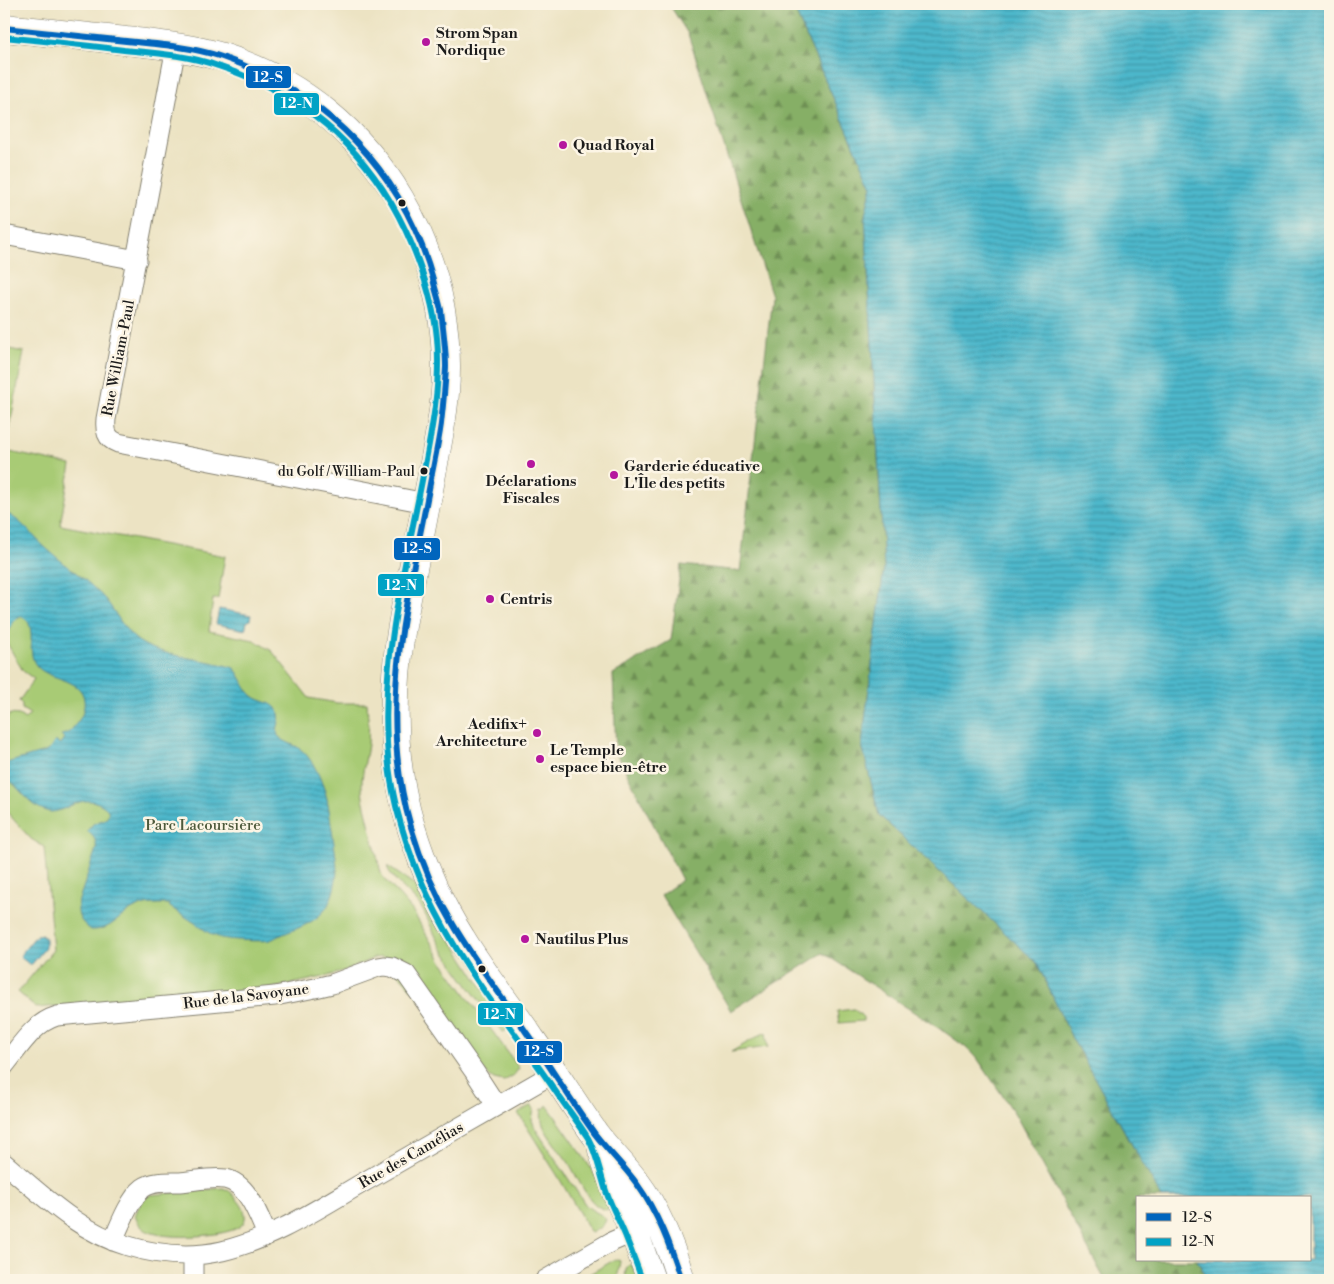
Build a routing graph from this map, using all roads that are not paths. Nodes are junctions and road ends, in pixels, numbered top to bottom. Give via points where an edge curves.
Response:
1 (4, 28) edge
2 (176, 47) junction
3 (4, 235) edge
4 (137, 260) junction
5 (426, 503) junction
6 (4, 1066) edge
7 (554, 1073) junction
8 (496, 1105) junction
9 (597, 1137) junction
10 (4, 1163) edge
11 (634, 1232) junction
12 (267, 1235) junction
13 (113, 1241) junction
14 (193, 1255) junction
15 (193, 1280) edge
16 (545, 1280) edge
17 (651, 1280) edge
18 (681, 1280) edge

1 - 2 street
2 - 4 street, Rue William-Paul
2 - 5 street via 220,56 304,96 363,147 404,205 434,279 446,338 442,419
3 - 4 street
4 - 5 street, Rue William-Paul via 106,419 106,432 110,439
5 - 7 street via 397,663 396,735 404,799 418,848 452,924
6 - 8 street, Rue de la Savoyane via 33,1031 49,1018 275,996 324,986 384,966 406,974
7 - 8 street, Rue des Camélias
7 - 9 street
8 - 12 street, Rue des Camélias
9 - 11 street
9 - 18 street via 645,1196 669,1244
10 - 13 street, Rue des Camélias via 63,1213
11 - 16 street
11 - 17 street
12 - 13 street via 253,1203 242,1188 230,1180 218,1179 157,1183 145,1187 131,1204
12 - 14 street, Rue des Camélias via 220,1252
13 - 14 street, Rue des Camélias via 153,1252
14 - 15 street

